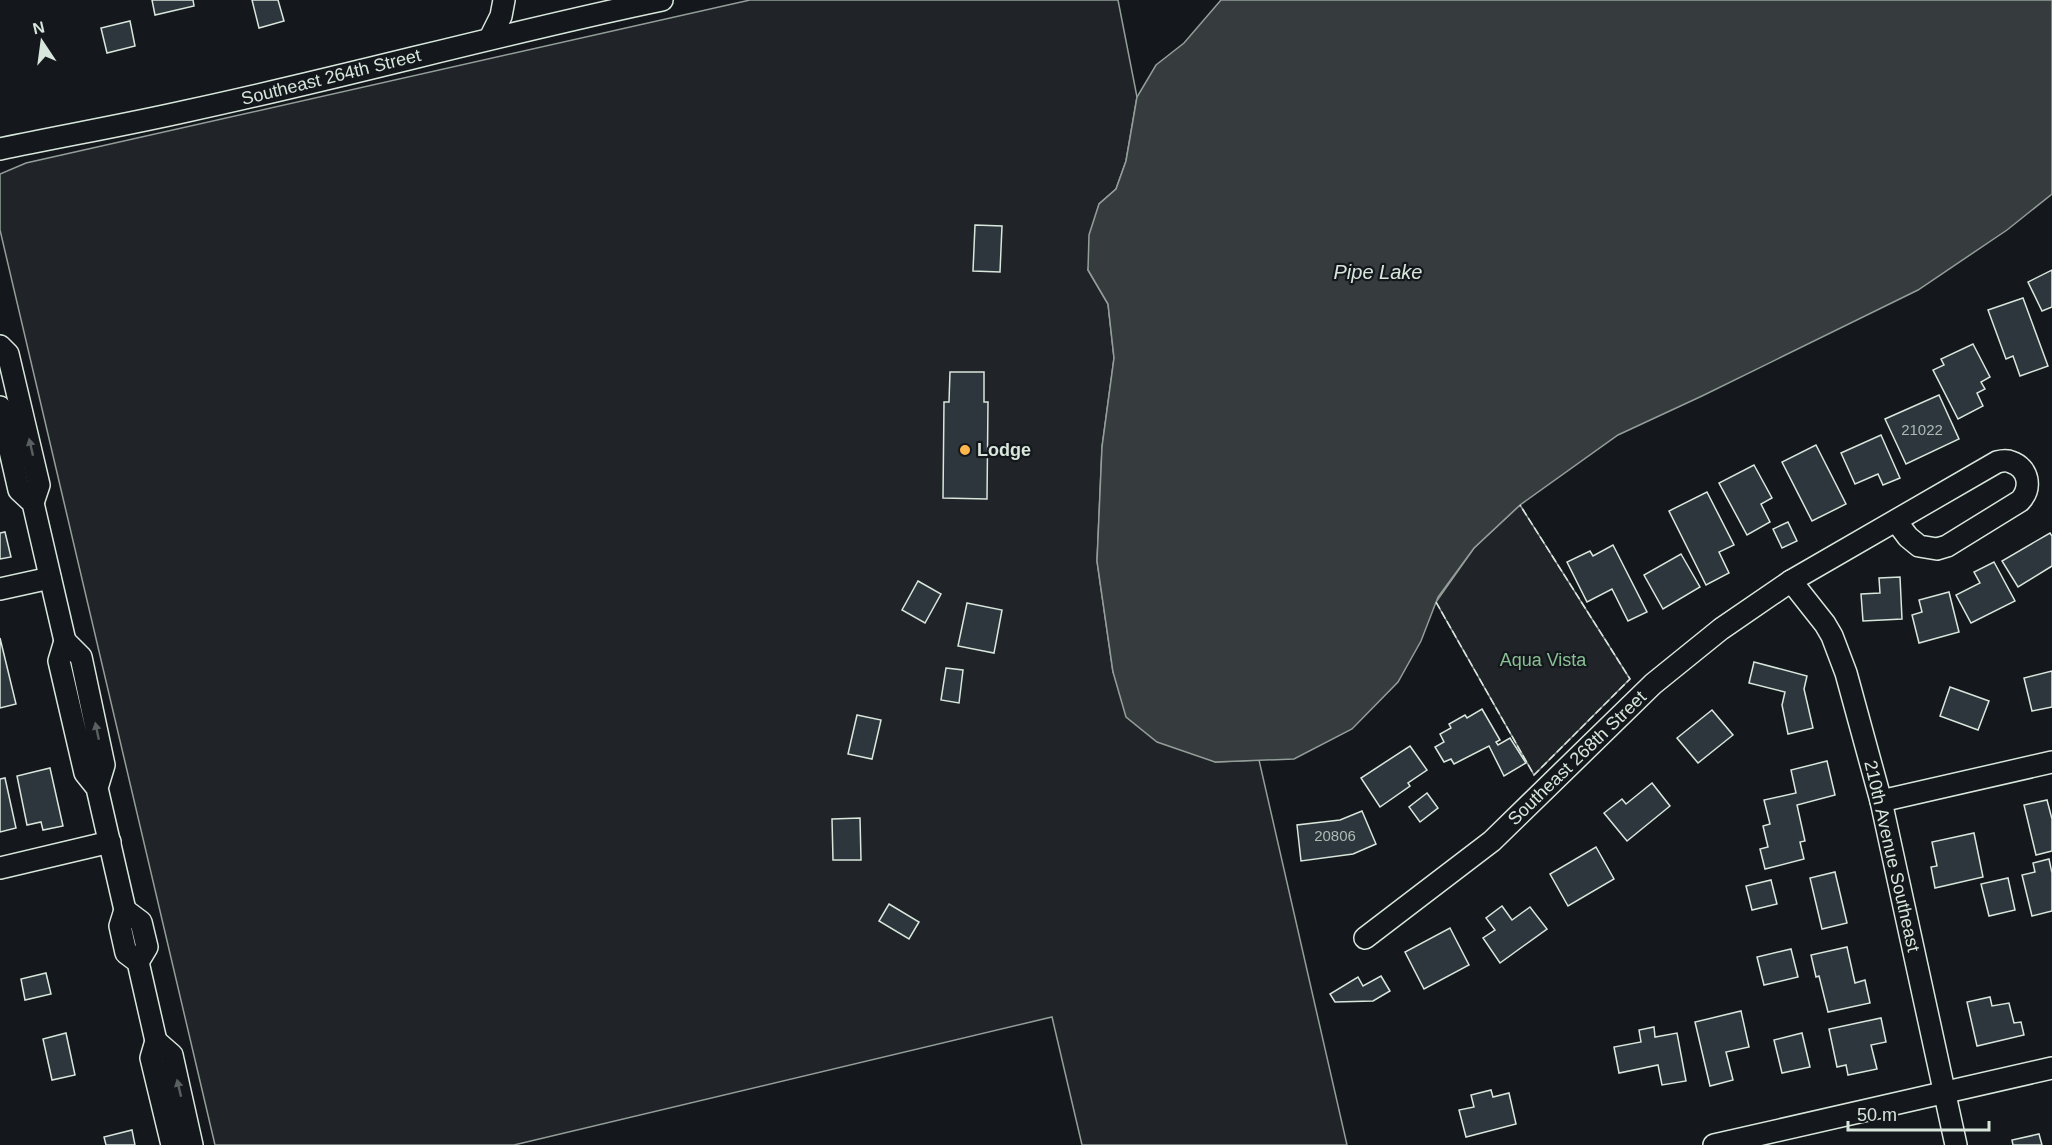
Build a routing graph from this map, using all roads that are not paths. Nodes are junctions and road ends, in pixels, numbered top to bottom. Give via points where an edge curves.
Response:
1 (504, 0) edge
2 (662, 0) edge
3 (490, 38) junction
4 (0, 149) edge
5 (0, 346) edge
6 (0, 407) edge
7 (33, 503) junction
8 (1896, 521) junction
9 (50, 578) junction
10 (1791, 581) junction
11 (0, 589) edge
12 (2052, 762) edge
13 (1881, 801) junction
14 (110, 842) junction
15 (0, 868) edge
16 (1365, 938) dead end
17 (156, 1041) junction
18 (2052, 1068) edge
19 (1944, 1093) junction
20 (172, 1145) edge
21 (192, 1145) edge
22 (1714, 1145) edge
23 (1956, 1145) edge

1 - 3 street
2 - 3 street, Southeast 264th Street
3 - 4 street, Southeast 264th Street via 186,112
7 -> 5 street via 39,485 8,354
6 - 7 street via 19,490
7 - 9 street
8 - 8 street, Southeast 268th Street via 1997,462 2012,462 2027,479 2020,501 1947,546 1919,546
8 - 10 street, Southeast 268th Street
9 - 11 street
9 - 14 street via 65,641 81,657 104,765 97,788
10 - 13 street, 210th Avenue Southeast via 1825,624 1837,649
10 - 16 street, Southeast 268th Street via 1721,629 1653,684 1492,841
12 - 13 street
13 - 19 street, 210th Avenue Southeast
14 - 15 street
14 - 17 street via 125,910 141,922 147,947 138,963
17 - 20 street via 151,1058
21 -> 17 street via 172,1055
18 - 19 street
19 - 22 street
19 - 23 street, 210th Avenue Southeast

